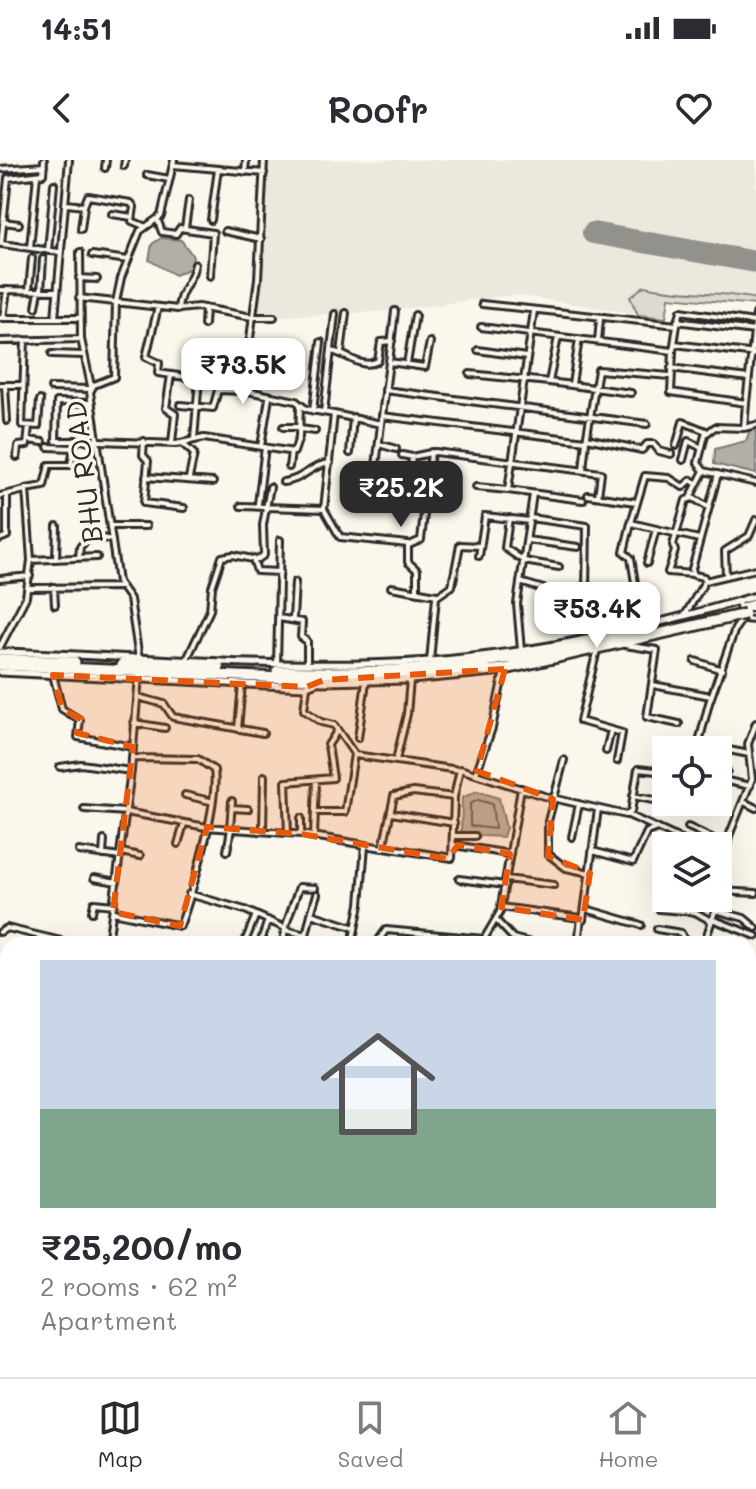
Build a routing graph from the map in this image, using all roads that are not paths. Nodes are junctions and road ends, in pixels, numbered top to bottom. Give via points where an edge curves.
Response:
1 (69, 160) edge
2 (106, 160) edge
3 (246, 160) edge
4 (264, 160) edge
5 (173, 162) edge
6 (44, 163) edge
7 (105, 168) dead end
8 (0, 169) edge
9 (218, 169) junction
10 (245, 172) junction
11 (264, 173) junction
12 (37, 175) junction
13 (147, 175) dead end
14 (169, 179) junction
15 (54, 184) dead end
16 (3, 192) edge
17 (189, 200) dead end
18 (67, 204) junction
19 (84, 206) junction
20 (112, 214) dead end
21 (132, 217) junction
22 (211, 220) dead end
23 (158, 221) junction
24 (3, 222) junction
25 (19, 224) dead end
26 (144, 226) junction
27 (185, 228) junction
28 (81, 229) dead end
29 (225, 231) dead end
30 (261, 239) junction
31 (0, 244) edge
32 (30, 248) junction
33 (48, 251) junction
34 (59, 252) junction
35 (80, 252) dead end
36 (92, 255) dead end
37 (32, 258) dead end
38 (43, 259) dead end
39 (128, 260) junction
40 (195, 264) dead end
41 (210, 276) dead end
42 (79, 278) junction
43 (97, 279) dead end
44 (0, 290) edge
45 (7, 290) junction
46 (29, 290) junction
47 (40, 291) junction
48 (57, 291) junction
49 (79, 298) junction
50 (116, 302) junction
51 (482, 304) dead end
52 (36, 307) dead end
53 (158, 307) junction
54 (205, 308) junction
55 (178, 309) junction
56 (395, 311) dead end
57 (534, 311) junction
58 (346, 313) dead end
59 (335, 314) dead end
60 (756, 314) edge
61 (415, 315) dead end
62 (252, 317) junction
63 (274, 317) dead end
64 (2, 318) edge
65 (55, 318) junction
66 (79, 318) junction
67 (600, 319) junction
68 (755, 322) edge
69 (677, 323) junction
70 (204, 325) dead end
71 (481, 327) dead end
72 (754, 331) junction
73 (530, 332) junction
74 (558, 337) junction
75 (81, 339) junction
76 (579, 339) junction
77 (25, 340) junction
78 (0, 341) edge
79 (392, 341) junction
80 (321, 342) dead end
81 (430, 342) dead end
82 (598, 342) junction
83 (675, 344) junction
84 (478, 350) dead end
85 (331, 351) junction
86 (673, 351) junction
87 (341, 353) junction
88 (52, 354) dead end
89 (754, 354) edge
90 (84, 355) junction
91 (247, 357) junction
92 (526, 357) junction
93 (290, 362) dead end
94 (389, 362) junction
95 (407, 365) junction
96 (671, 368) junction
97 (245, 374) junction
98 (470, 374) dead end
99 (171, 375) junction
100 (670, 376) junction
101 (749, 378) junction
102 (523, 380) junction
103 (549, 382) junction
104 (3, 385) edge
105 (22, 385) junction
106 (572, 385) junction
107 (51, 388) dead end
108 (91, 388) junction
109 (595, 388) junction
110 (385, 390) junction
111 (244, 391) junction
112 (631, 393) dead end
113 (269, 397) junction
114 (40, 400) dead end
115 (92, 403) junction
116 (746, 403) junction
117 (180, 405) dead end
118 (301, 405) junction
119 (197, 407) junction
120 (519, 409) junction
121 (313, 411) junction
122 (324, 412) junction
123 (334, 414) junction
124 (382, 416) junction
125 (591, 416) junction
126 (353, 417) junction
127 (7, 421) dead end
128 (381, 424) junction
129 (647, 424) dead end
130 (756, 425) edge
131 (29, 426) junction
132 (283, 427) dead end
133 (300, 428) junction
134 (744, 428) junction
135 (315, 431) dead end
136 (707, 433) junction
137 (515, 434) junction
138 (194, 439) junction
139 (28, 440) junction
140 (586, 440) junction
141 (74, 441) junction
142 (144, 441) junction
143 (43, 442) dead end
144 (182, 443) junction
145 (99, 444) junction
146 (172, 444) junction
147 (379, 444) junction
148 (676, 446) dead end
149 (48, 447) dead end
150 (263, 447) junction
151 (700, 447) junction
152 (73, 448) junction
153 (396, 449) dead end
154 (291, 452) junction
155 (431, 452) junction
156 (350, 453) dead end
157 (671, 454) dead end
158 (402, 455) dead end
159 (17, 457) dead end
160 (412, 457) junction
161 (683, 460) dead end
162 (511, 462) junction
163 (330, 463) junction
164 (376, 466) dead end
165 (289, 467) dead end
166 (583, 471) junction
167 (704, 471) junction
168 (718, 474) junction
169 (146, 477) junction
170 (189, 479) junction
171 (213, 482) dead end
172 (283, 482) dead end
173 (756, 483) edge
174 (697, 484) junction
175 (270, 487) dead end
176 (476, 487) dead end
177 (26, 489) junction
178 (508, 490) junction
179 (359, 493) dead end
180 (533, 494) junction
181 (7, 495) junction
182 (588, 495) dead end
183 (0, 496) edge
184 (598, 496) junction
185 (408, 497) junction
186 (690, 498) junction
187 (426, 499) junction
188 (583, 500) dead end
189 (636, 502) junction
190 (258, 504) junction
191 (268, 504) junction
192 (241, 506) dead end
193 (708, 507) junction
194 (184, 508) dead end
195 (324, 509) junction
196 (509, 518) junction
197 (530, 519) junction
198 (756, 520) edge
199 (631, 523) junction
200 (57, 526) dead end
201 (111, 526) junction
202 (146, 526) dead end
203 (656, 529) junction
204 (676, 534) junction
205 (0, 539) edge
206 (699, 539) junction
207 (112, 540) junction
208 (280, 540) dead end
209 (527, 540) junction
210 (408, 545) junction
211 (480, 546) junction
212 (578, 547) dead end
213 (479, 556) dead end
214 (97, 557) dead end
215 (79, 558) junction
216 (56, 559) junction
217 (253, 559) junction
218 (31, 560) junction
219 (524, 561) junction
220 (647, 563) dead end
221 (559, 567) dead end
222 (756, 569) edge
223 (280, 572) junction
224 (693, 574) junction
225 (30, 576) junction
226 (726, 576) junction
227 (0, 579) edge
228 (705, 581) junction
229 (295, 582) dead end
230 (520, 582) junction
231 (54, 587) junction
232 (120, 587) junction
233 (391, 587) dead end
234 (29, 588) junction
235 (417, 591) junction
236 (280, 593) junction
237 (557, 593) dead end
238 (294, 594) junction
239 (437, 595) junction
240 (756, 596) edge
241 (55, 605) dead end
242 (756, 607) edge
243 (740, 611) junction
244 (685, 615) junction
245 (279, 618) junction
246 (293, 619) junction
247 (756, 620) edge
248 (642, 626) junction
249 (596, 636) junction
250 (622, 644) junction
251 (0, 650) edge
252 (597, 650) junction
253 (521, 651) junction
254 (0, 659) edge
255 (139, 659) junction
256 (187, 659) junction
257 (430, 661) junction
258 (695, 661) dead end
259 (277, 664) junction
260 (0, 665) edge
261 (307, 666) junction
262 (505, 669) junction
263 (722, 670) junction
264 (0, 672) edge
265 (53, 675) junction
266 (139, 678) junction
267 (410, 678) junction
268 (367, 679) junction
269 (324, 680) junction
270 (242, 684) junction
271 (653, 685) junction
272 (307, 686) junction
273 (711, 696) junction
274 (138, 697) junction
275 (134, 723) junction
276 (756, 723) edge
277 (679, 724) dead end
278 (165, 728) dead end
279 (238, 729) junction
280 (611, 730) junction
281 (337, 731) junction
282 (263, 733) dead end
283 (701, 736) edge
284 (358, 738) dead end
285 (133, 747) junction
286 (606, 751) dead end
287 (732, 752) edge
288 (354, 754) junction
289 (749, 754) junction
290 (132, 758) junction
291 (396, 760) junction
292 (564, 760) dead end
293 (617, 761) dead end
294 (754, 763) edge
295 (60, 767) dead end
296 (652, 769) edge
297 (459, 770) junction
298 (131, 771) junction
299 (477, 772) junction
300 (264, 776) dead end
301 (316, 780) junction
302 (732, 782) edge
303 (750, 786) junction
304 (521, 788) junction
305 (185, 795) dead end
306 (633, 796) junction
307 (454, 797) junction
308 (553, 799) junction
309 (652, 800) edge
310 (211, 801) junction
311 (744, 802) junction
312 (579, 804) junction
313 (756, 808) edge
314 (84, 809) dead end
315 (248, 809) dead end
316 (598, 809) junction
317 (126, 812) junction
318 (316, 812) junction
319 (391, 813) junction
320 (628, 815) junction
321 (301, 818) dead end
322 (454, 823) junction
323 (184, 824) junction
324 (206, 827) junction
325 (688, 827) dead end
326 (659, 828) junction
327 (231, 829) junction
328 (263, 831) junction
329 (667, 832) edge
330 (699, 832) edge
331 (288, 833) junction
332 (301, 834) junction
333 (454, 836) junction
334 (475, 836) dead end
335 (732, 836) edge
336 (314, 837) junction
337 (572, 837) dead end
338 (104, 840) dead end
339 (178, 844) dead end
340 (454, 845) junction
341 (365, 846) junction
342 (385, 847) junction
343 (79, 851) dead end
344 (227, 851) dead end
345 (593, 851) junction
346 (121, 854) junction
347 (510, 854) junction
348 (103, 855) junction
349 (140, 856) dead end
350 (590, 873) junction
351 (94, 878) dead end
352 (459, 879) dead end
353 (117, 882) junction
354 (505, 882) junction
355 (554, 885) dead end
356 (732, 892) edge
357 (756, 893) edge
358 (189, 894) junction
359 (501, 907) junction
360 (114, 908) junction
361 (586, 909) junction
362 (92, 912) dead end
363 (695, 912) edge
364 (714, 912) edge
365 (722, 912) edge
366 (311, 914) junction
367 (256, 915) junction
368 (268, 920) junction
369 (496, 920) junction
370 (583, 920) junction
371 (712, 920) junction
372 (641, 925) dead end
373 (355, 928) junction
374 (756, 928) edge
375 (286, 929) junction
376 (657, 929) dead end
377 (0, 932) edge
378 (40, 936) edge
379 (109, 936) edge
380 (247, 936) edge
381 (263, 936) edge
382 (285, 936) edge
383 (354, 936) edge
384 (382, 936) edge
385 (434, 936) edge
386 (486, 936) edge
387 (511, 936) edge
388 (580, 936) edge
389 (682, 936) edge
390 (707, 936) edge
391 (756, 936) edge

1 - 18 street
2 - 7 street
3 - 10 street
4 - 11 street
5 - 9 street
5 - 14 street
6 - 8 street
6 - 12 street via 43,174
9 - 10 street
9 - 22 street
10 - 11 street
11 - 30 street
12 - 16 street via 9,177
12 - 32 street
13 - 14 street
14 - 23 street
15 - 33 street
16 - 24 street
17 - 27 street
18 - 19 street
18 - 34 street
19 - 21 street via 88,196 131,203
19 - 28 street
20 - 21 street
21 - 26 street
23 - 26 street
23 - 27 street via 162,232 174,234
24 - 25 street
24 - 31 street
26 - 39 street, BHU ROAD
27 - 41 street via 214,234
29 - 30 street
30 - 62 street
31 - 32 street
32 - 33 street
33 - 34 street
34 - 48 street
35 - 42 street
36 - 39 street
37 - 46 street
38 - 47 street
39 - 50 street, BHU ROAD
40 - 55 street via 191,280 179,293
42 - 43 street
42 - 49 street
44 - 45 street
45 - 46 street
45 - 64 street
46 - 47 street
47 - 48 street
47 - 52 street
48 - 65 street
49 - 50 street
49 - 66 street
50 - 53 street
50 - 108 street, BHU ROAD via 114,377
51 - 57 street
53 - 55 street
53 - 99 street via 146,357 159,363 158,373
54 - 55 street
54 - 62 street
54 - 70 street
56 - 79 street
57 - 67 street
57 - 73 street
58 - 87 street
59 - 85 street
60 - 68 street
61 - 95 street
62 - 63 street
62 - 91 street
64 - 65 street
65 - 66 street
66 - 75 street
67 - 69 street
67 - 82 street
68 - 69 street via 681,311
68 - 72 street
69 - 72 street
69 - 83 street
71 - 73 street
72 - 89 street
73 - 74 street
73 - 92 street
74 - 76 street
74 - 103 street
75 - 77 street
75 - 90 street
76 - 82 street
76 - 106 street
77 - 78 street
77 - 105 street
79 - 87 street via 381,342 376,364 355,362
79 - 94 street
80 - 121 street
81 - 95 street via 426,365
82 - 86 street
83 - 86 street
83 - 89 street
84 - 92 street
85 - 87 street
85 - 122 street
86 - 96 street
88 - 90 street
89 - 101 street
90 - 108 street
91 - 93 street
91 - 97 street
91 - 97 street via 225,354 224,371
92 - 102 street
94 - 95 street
94 - 110 street
96 - 100 street
96 - 101 street
97 - 111 street
98 - 102 street
99 - 119 street via 199,379
99 - 146 street via 166,408 175,415
100 - 109 street via 599,369
100 - 116 street via 671,392
101 - 116 street
102 - 103 street
102 - 120 street
103 - 106 street
104 - 105 street
104 - 127 street
105 - 131 street via 21,424
106 - 109 street
107 - 108 street
108 - 115 street, BHU ROAD
109 - 112 street
109 - 125 street
110 - 120 street
110 - 124 street
111 - 113 street
111 - 119 street via 218,390 214,408
113 - 118 street
113 - 150 street
114 - 131 street via 38,426
115 - 141 street via 57,402 56,441
115 - 145 street, BHU ROAD
116 - 134 street
117 - 119 street
118 - 121 street
118 - 133 street
119 - 138 street
120 - 125 street
120 - 137 street
121 - 122 street
122 - 123 street
123 - 126 street
123 - 163 street
124 - 128 street
124 - 137 street
125 - 129 street
125 - 140 street
126 - 128 street
126 - 156 street
128 - 147 street
130 - 134 street
131 - 139 street
132 - 133 street
133 - 135 street
133 - 154 street
134 - 136 street via 715,427
136 - 148 street via 683,422
136 - 151 street
137 - 140 street
137 - 162 street
138 - 144 street
138 - 150 street
139 - 143 street
139 - 159 street via 26,447 18,446
140 - 157 street via 642,450 654,444
140 - 166 street
141 - 145 street
141 - 152 street
142 - 145 street
142 - 146 street
142 - 169 street
144 - 146 street
144 - 170 street via 194,454
145 - 201 street, BHU ROAD
147 - 153 street
147 - 164 street
149 - 152 street
150 - 154 street
150 - 190 street
151 - 161 street via 688,441
151 - 167 street via 698,463
152 - 177 street via 71,465 49,465 44,486
154 - 165 street
155 - 160 street
155 - 162 street
155 - 187 street
158 - 160 street
160 - 185 street
162 - 166 street
162 - 178 street
163 - 172 street
163 - 195 street
166 - 184 street via 603,474
167 - 168 street
167 - 174 street
168 - 173 street
168 - 193 street
169 - 170 street
169 - 194 street via 144,504
170 - 171 street
174 - 186 street
174 - 189 street via 691,480 683,487 669,478 645,476
175 - 191 street
176 - 178 street
177 - 181 street
177 - 218 street
178 - 180 street
179 - 185 street
180 - 188 street
180 - 197 street
181 - 183 street
181 - 205 street via 7,536
182 - 184 street
184 - 189 street
185 - 187 street
186 - 193 street
186 - 204 street via 684,502
187 - 210 street via 421,540
189 - 199 street
190 - 191 street
190 - 192 street
191 - 195 street
191 - 217 street via 264,555
193 - 206 street
195 - 210 street via 340,537
196 - 197 street
196 - 211 street via 485,516
196 - 219 street via 504,546
197 - 209 street
197 - 249 street via 587,526 586,591
198 - 226 street via 749,536 725,551
199 - 203 street
199 - 248 street via 624,551 631,558
200 - 216 street
201 - 202 street
201 - 207 street, BHU ROAD
203 - 204 street
203 - 220 street
204 - 206 street
204 - 224 street via 668,571
206 - 224 street
207 - 215 street via 87,540
207 - 232 street, BHU ROAD
208 - 223 street
209 - 212 street
209 - 219 street
210 - 235 street via 408,562 417,570
211 - 213 street
211 - 239 street via 460,545 452,586
214 - 215 street
215 - 216 street
216 - 218 street
217 - 223 street via 257,571
217 - 256 street via 233,555 220,560 210,610
218 - 225 street
219 - 221 street
219 - 230 street
222 - 226 street
223 - 236 street
224 - 228 street
225 - 227 street
225 - 234 street
226 - 228 street
228 - 244 street
229 - 238 street
230 - 237 street
230 - 253 street
231 - 232 street
231 - 234 street
231 - 241 street
232 - 255 street, BHU ROAD via 130,599
233 - 235 street
234 - 251 street
235 - 239 street
236 - 238 street
236 - 245 street
238 - 246 street
239 - 257 street
240 - 243 street
242 - 243 highway
243 - 244 street
243 - 247 street
243 - 250 highway
243 - 254 highway via 552,652 435,669 325,673
243 - 263 street
244 - 248 street
245 - 246 street
245 - 259 street
246 - 261 street via 302,622
248 - 249 street
249 - 253 street
250 - 252 highway
250 - 271 street via 657,650
251 - 255 street
252 - 262 highway
252 - 280 street via 580,721
253 - 257 street
255 - 256 street
256 - 259 street
257 - 261 street
258 - 263 street
259 - 261 street
260 - 269 highway
262 - 267 highway
262 - 299 street
263 - 273 street
264 - 265 street
265 - 266 street
265 - 285 street via 62,709 80,720 78,737
266 - 270 street
266 - 274 street
267 - 268 highway
267 - 291 street
268 - 269 highway
268 - 284 street
269 - 272 street
270 - 272 street
270 - 279 street
271 - 273 street
271 - 277 street via 648,718
272 - 281 street via 304,710
273 - 283 street
274 - 275 street
274 - 279 street via 164,704 173,717
275 - 278 street
275 - 285 street
276 - 289 street
279 - 282 street
280 - 286 street
280 - 293 street via 623,734
281 - 288 street
281 - 301 street via 328,745 333,778
285 - 290 street
287 - 289 street
288 - 291 street
288 - 318 street via 345,812
289 - 294 street
290 - 298 street
290 - 310 street via 203,761 215,773
291 - 297 street
292 - 308 street
294 - 303 street
295 - 298 street via 81,764
296 - 306 street via 640,767
297 - 299 street
297 - 307 street
298 - 317 street
299 - 304 street
300 - 328 street
301 - 318 street
301 - 331 street via 286,782
302 - 303 street
303 - 311 street
304 - 308 street
304 - 347 street
305 - 310 street
306 - 309 street
306 - 320 street
307 - 319 street via 403,793 393,797
307 - 322 street
308 - 312 street
308 - 350 street via 546,833 549,856 566,868
310 - 324 street
311 - 313 street
311 - 335 street
312 - 316 street
312 - 337 street
314 - 317 street
315 - 327 street via 232,805
316 - 320 street
316 - 345 street
317 - 323 street
317 - 346 street
318 - 336 street
319 - 322 street
319 - 342 street
320 - 326 street
321 - 332 street
322 - 333 street
323 - 324 street
323 - 339 street
324 - 327 street
324 - 358 street
325 - 330 street
326 - 329 street
326 - 345 street via 647,832 633,862
327 - 328 street
327 - 344 street
328 - 331 street
331 - 332 street
332 - 336 street
333 - 334 street
333 - 340 street
336 - 341 street
338 - 348 street
340 - 342 street via 450,859
340 - 347 street
341 - 342 street
341 - 373 street
343 - 348 street
345 - 350 street
346 - 348 street
346 - 349 street
346 - 353 street
347 - 354 street
350 - 361 street
351 - 353 street
352 - 354 street
353 - 360 street
354 - 355 street
354 - 359 street
356 - 357 street
358 - 360 street via 178,927
358 - 367 street
359 - 369 street
359 - 370 street
360 - 362 street via 94,903
360 - 379 street
361 - 370 street
361 - 372 street
363 - 371 street
364 - 371 street
365 - 374 street
366 - 373 street
366 - 375 street via 306,935
366 - 375 street via 316,891 299,887
367 - 368 street
367 - 380 street
368 - 375 street
368 - 381 street
369 - 386 street
369 - 387 street
370 - 388 street
371 - 390 street
371 - 391 street
373 - 383 street
375 - 382 street
376 - 389 street
377 - 378 street via 7,928
384 - 385 street via 386,930

